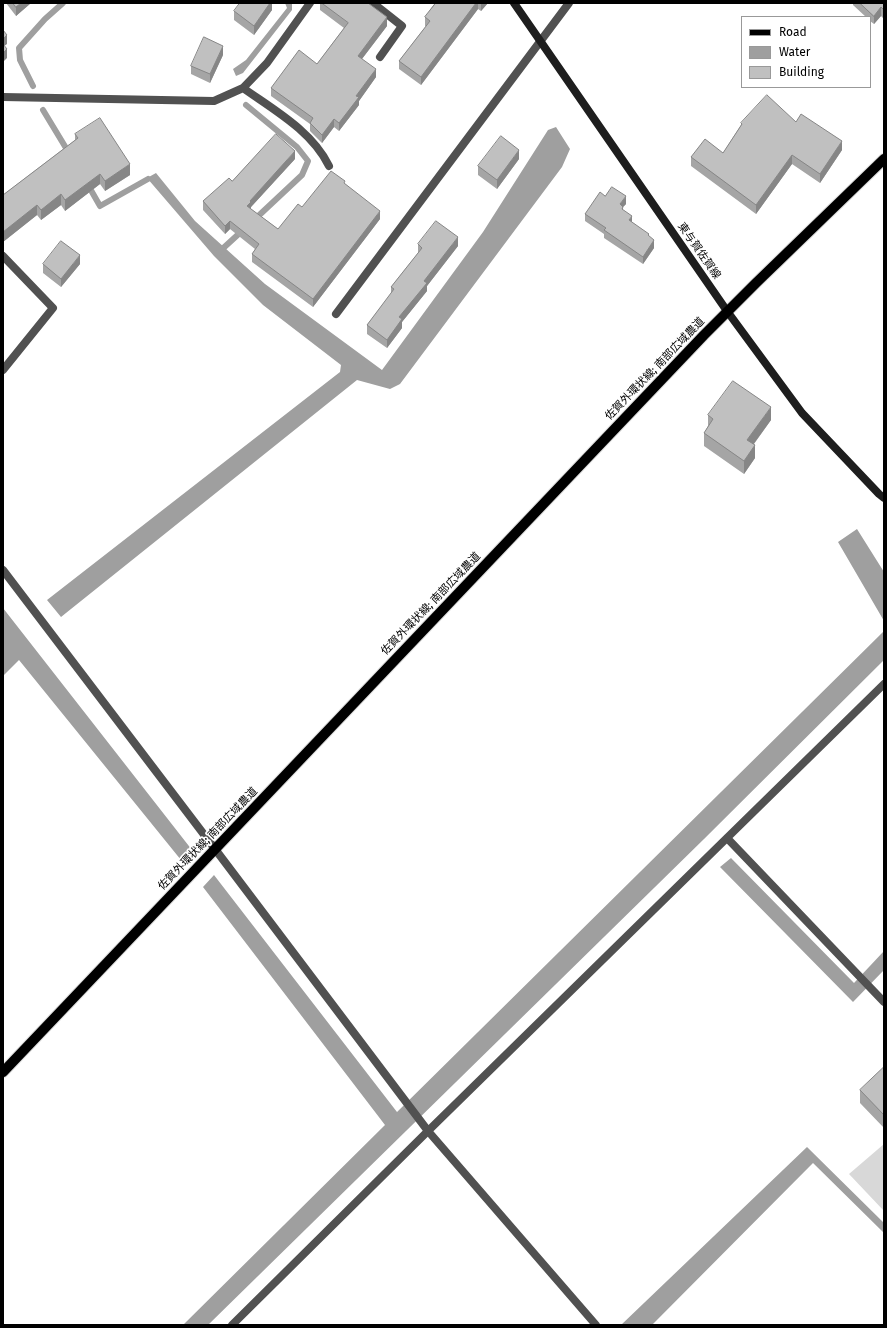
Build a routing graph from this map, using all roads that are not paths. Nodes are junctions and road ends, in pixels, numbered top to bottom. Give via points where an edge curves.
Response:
1 (310, 3) edge
2 (373, 3) edge
3 (514, 3) edge
4 (568, 3) edge
5 (540, 41) junction
6 (380, 57) dead end
7 (243, 88) junction
8 (3, 97) edge
9 (884, 159) edge
10 (329, 166) dead end
11 (3, 256) edge
12 (727, 311) junction
13 (336, 314) dead end
14 (3, 370) edge
15 (884, 498) edge
16 (3, 570) edge
17 (884, 684) edge
18 (727, 838) junction
19 (215, 849) junction
20 (884, 1002) edge
21 (3, 1072) edge
22 (428, 1131) junction
23 (232, 1325) edge
24 (596, 1325) edge

1 - 7 street via 267,63
2 - 6 street via 402,26
3 - 5 main road, 東与賀佐賀線
4 - 5 street
5 - 12 main road, 東与賀佐賀線
5 - 13 street
7 - 8 street via 214,101
7 - 10 street via 302,131 324,155
9 - 12 main road, 佐賀外環状線; 南部広域農道
11 - 14 street via 52,308
12 - 15 main road, 東与賀佐賀線 via 802,413
12 - 19 main road, 佐賀外環状線; 南部広域農道
16 - 19 street
17 - 18 street
18 - 20 street
18 - 22 street
19 - 21 main road, 佐賀外環状線; 南部広域農道
19 - 22 street
22 - 23 street
22 - 24 street

